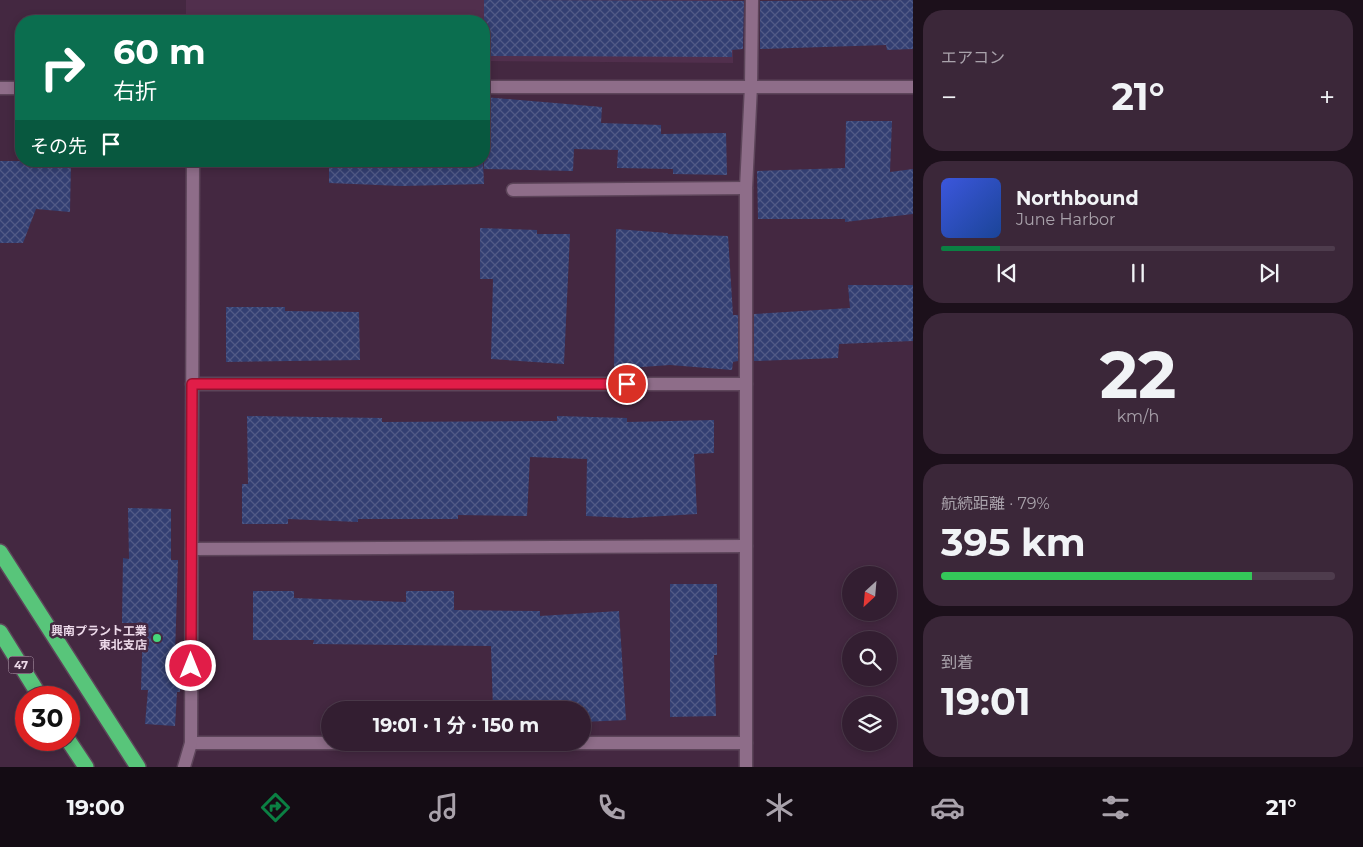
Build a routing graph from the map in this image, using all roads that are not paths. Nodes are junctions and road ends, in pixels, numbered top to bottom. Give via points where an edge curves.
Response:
1 (752, 0) edge
2 (751, 86) junction
3 (490, 87) edge
4 (913, 87) edge
5 (0, 88) edge
6 (15, 88) edge
7 (193, 167) edge
8 (746, 188) junction
9 (513, 190) dead end
10 (192, 384) junction
11 (746, 384) junction
12 (746, 546) junction
13 (192, 549) junction
14 (0, 552) edge
15 (0, 632) edge
16 (34, 686) edge
17 (191, 743) junction
18 (746, 743) junction
19 (75, 751) edge
20 (86, 767) edge
21 (138, 767) edge
22 (184, 767) edge
23 (746, 767) edge

1 - 2 street
2 - 3 street
2 - 4 street
2 - 8 street
5 - 6 street
7 - 10 street
8 - 9 street
8 - 11 street
10 - 11 street
10 - 13 street
11 - 12 street
12 - 13 street
12 - 18 street
13 - 17 street
14 - 21 highway
15 - 16 highway, 47
17 - 18 street
17 - 22 street
18 - 23 street
19 - 20 highway

